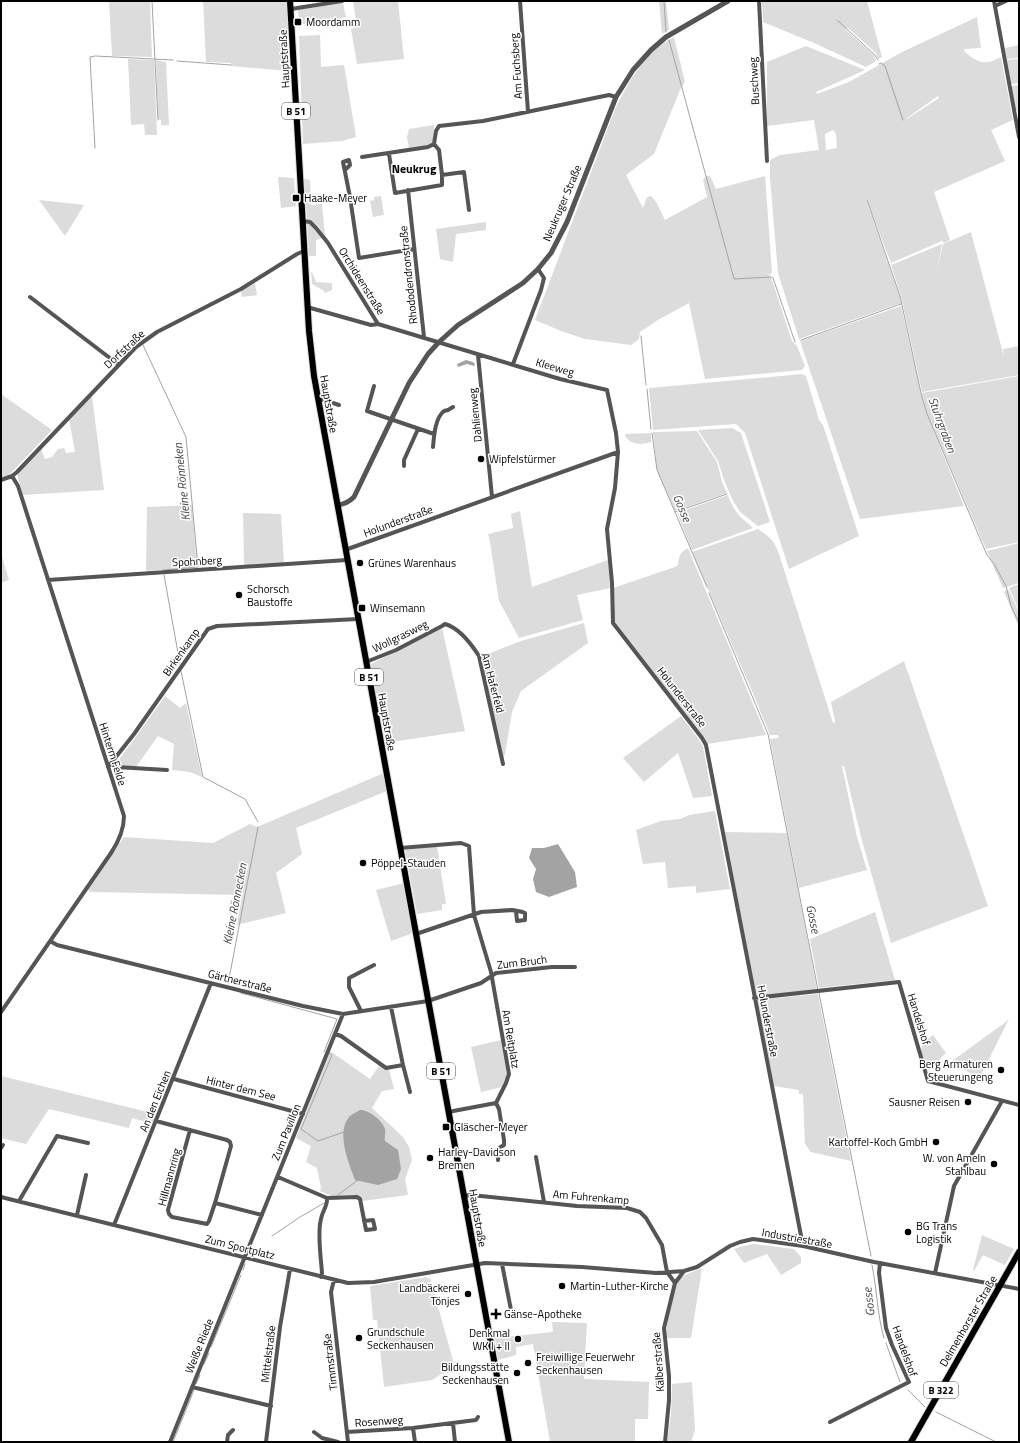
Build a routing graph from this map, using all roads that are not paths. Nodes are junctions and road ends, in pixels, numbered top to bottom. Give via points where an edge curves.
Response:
1 (290, 1) edge
2 (342, 1) edge
3 (520, 1) edge
4 (728, 1) edge
5 (759, 1) edge
6 (994, 1) edge
7 (1006, 1) edge
8 (327, 2) edge
9 (995, 6) junction
10 (291, 8) junction
11 (616, 97) junction
12 (528, 112) junction
13 (1019, 138) edge
14 (434, 144) junction
15 (389, 154) junction
16 (362, 157) dead end
17 (767, 161) dead end
18 (344, 170) dead end
19 (442, 175) junction
20 (408, 190) junction
21 (469, 210) dead end
22 (302, 221) junction
23 (414, 249) junction
24 (304, 251) junction
25 (538, 269) junction
26 (30, 297) dead end
27 (307, 308) junction
28 (378, 324) junction
29 (424, 337) junction
30 (438, 342) junction
31 (478, 355) junction
32 (513, 364) junction
33 (119, 365) junction
34 (374, 386) dead end
35 (318, 398) junction
36 (339, 404) dead end
37 (453, 407) dead end
38 (391, 419) junction
39 (418, 429) junction
40 (434, 434) junction
41 (433, 447) dead end
42 (618, 452) junction
43 (404, 466) dead end
44 (12, 476) junction
45 (1, 480) edge
46 (492, 497) junction
47 (338, 505) junction
48 (345, 550) junction
49 (347, 560) junction
50 (48, 580) junction
51 (358, 618) junction
52 (442, 626) joint
53 (366, 662) junction
54 (112, 764) junction
55 (503, 764) dead end
56 (108, 767) junction
57 (167, 770) dead end
58 (400, 848) junction
59 (516, 911) dead end
60 (474, 915) junction
61 (416, 934) junction
62 (50, 941) junction
63 (374, 964) dead end
64 (575, 967) dead end
65 (492, 975) junction
66 (211, 983) junction
67 (754, 998) junction
68 (428, 1001) junction
69 (391, 1007) junction
70 (361, 1011) junction
71 (1, 1012) edge
72 (343, 1014) junction
73 (335, 1034) junction
74 (403, 1065) junction
75 (174, 1079) junction
76 (410, 1092) dead end
77 (1002, 1101) junction
78 (496, 1103) junction
79 (1019, 1105) edge
80 (448, 1112) junction
81 (303, 1114) junction
82 (156, 1121) junction
83 (190, 1130) junction
84 (88, 1143) dead end
85 (536, 1157) dead end
86 (498, 1160) dead end
87 (86, 1175) dead end
88 (278, 1177) junction
89 (1, 1196) edge
90 (464, 1196) junction
91 (327, 1198) junction
92 (19, 1201) junction
93 (544, 1202) junction
94 (215, 1203) junction
95 (77, 1215) junction
96 (262, 1215) junction
97 (364, 1221) dead end
98 (114, 1225) junction
99 (803, 1246) junction
100 (1019, 1252) edge
101 (245, 1257) junction
102 (880, 1263) junction
103 (476, 1264) junction
104 (502, 1264) junction
105 (290, 1269) junction
106 (684, 1271) junction
107 (667, 1272) junction
108 (935, 1273) junction
109 (321, 1277) junction
110 (334, 1280) junction
111 (675, 1283) junction
112 (1000, 1286) junction
113 (1019, 1289) edge
114 (512, 1315) dead end
115 (192, 1387) junction
116 (270, 1406) junction
117 (478, 1417) dead end
118 (453, 1422) junction
119 (830, 1422) dead end
120 (413, 1428) junction
121 (233, 1430) dead end
122 (314, 1432) dead end
123 (347, 1432) junction
124 (170, 1442) edge
125 (227, 1442) edge
126 (266, 1442) edge
127 (338, 1442) edge
128 (348, 1442) edge
129 (415, 1442) edge
130 (455, 1442) edge
131 (509, 1442) edge
132 (665, 1442) edge
133 (911, 1442) edge

1 - 10 main road, Hauptstraße / B 51
2 - 8 street
3 - 12 street, Am Fuchsberg
4 - 11 street, Neukruger Straße via 677,30 651,50 633,70
5 - 17 street, Buschweg
6 - 9 street
7 - 9 street
8 - 10 street
9 - 13 street
10 - 22 main road, Hauptstraße / B 51
11 - 12 street, Am Fuchsberg
11 - 25 street, Neukruger Straße via 567,222
12 - 14 street via 466,124 439,126
14 - 15 street
14 - 19 street via 439,150
15 - 16 street
15 - 20 street via 395,193
18 - 23 street via 359,258
19 - 20 street via 442,185
19 - 21 street via 464,172
20 - 23 street, Rhododendronstraße
22 - 24 main road, Hauptstraße / B 51
22 - 28 street, Orchideenstraße via 310,222 328,243
23 - 29 street, Rhododendronstraße
24 - 27 main road, Hauptstraße / B 51
24 - 33 street, Dorfstraße via 241,289 157,332 136,347
25 - 30 street, Neukruger Straße via 523,283 458,325
25 - 32 street via 544,278 541,290
26 - 33 street
27 - 28 street via 371,325
27 - 35 main road, Hauptstraße / B 51
28 - 29 street, Orchideenstraße
29 - 30 street, Orchideenstraße
30 - 31 street, Kleeweg
30 - 38 street, Neukruger Straße via 419,367
31 - 32 street, Kleeweg
31 - 46 street, Dahlienweg
32 - 42 street, Kleeweg via 607,390
33 - 44 street, Dorfstraße
34 - 38 street via 367,411
35 - 36 street
35 - 47 main road, Hauptstraße / B 51
37 - 40 street via 440,415
38 - 39 street
38 - 47 street, Neukruger Straße via 354,497 345,504
39 - 40 street
39 - 43 street via 404,460
40 - 41 street
42 - 46 street, Holunderstraße
42 - 67 street, Holunderstraße via 615,488 607,529 613,623 706,745
44 - 45 street, Dorfstraße
44 - 50 street, Hinterm Felde via 18,486
46 - 48 street, Holunderstraße
47 - 48 main road, Hauptstraße / B 51
48 - 49 main road, Hauptstraße / B 51
49 - 50 street, Spohnberg
49 - 51 main road, Hauptstraße / B 51
50 - 56 street, Hinterm Felde
51 - 53 main road, Hauptstraße / B 51
51 - 54 street, Birkenkamp via 217,626 208,629
52 - 53 street, Wollgrasweg
52 - 55 street, Am Haferfeld via 445,624 454,629 472,644 479,656
53 - 58 main road, Hauptstraße / B 51
54 - 56 street, Birkenkamp
54 - 57 street via 116,767
56 - 62 street, Hinterm Felde via 124,816 124,828 111,853
58 - 60 street, Am Reitplatz via 461,843 469,846
58 - 61 main road, Hauptstraße / B 51
59 - 60 street via 481,912
60 - 61 street
60 - 65 street, Am Reitplatz
61 - 68 main road, Hauptstraße / B 51
62 - 66 street, Gärtnerstraße via 57,945
62 - 71 street, Hinterm Felde
63 - 70 street via 349,978 349,987
64 - 65 street, Zum Bruch
65 - 68 street, Zum Bruch via 481,983
65 - 78 street, Am Reitplatz via 508,1074
66 - 72 street, Gärtnerstraße
66 - 75 street, An den Eichen
67 - 77 street, Handelshof via 899,982 928,1081
67 - 99 street, Holunderstraße
68 - 69 street, Gärtnerstraße
68 - 80 main road, Hauptstraße / B 51
69 - 70 street, Gärtnerstraße
69 - 74 street
70 - 72 street, Gärtnerstraße
72 - 73 street, Zum Pavillon
73 - 74 street via 386,1068
73 - 81 street, Zum Pavillon
74 - 76 street
75 - 81 street, Hinter dem See
75 - 82 street, An den Eichen
77 - 79 street, Handelshof
77 - 108 street via 954,1186
78 - 80 street
78 - 86 street via 504,1140 504,1145 499,1148
80 - 90 main road, Hauptstraße / B 51
81 - 88 street, Zum Pavillon
82 - 83 street, Hillmannring
82 - 98 street, An den Eichen
83 - 94 street, Hillmannring via 230,1142
83 - 94 street, Hillmannring via 169,1214 172,1217 207,1224
84 - 92 street via 57,1136
85 - 93 street, Am Fuhrenkamp
87 - 95 street
88 - 91 street
88 - 96 street, Zum Pavillon
89 - 92 street, Zum Sportplatz
90 - 93 street, Am Fuhrenkamp
90 - 103 main road, Hauptstraße / B 51
91 - 97 street via 357,1197 360,1199
91 - 109 street via 320,1228
92 - 95 street, Zum Sportplatz
93 - 107 street, Am Fuhrenkamp via 627,1208 640,1212 662,1245
94 - 96 street
95 - 98 street, Zum Sportplatz
96 - 101 street, Zum Pavillon
98 - 101 street, Zum Sportplatz
99 - 102 street, Industriestraße
99 - 106 street, Industriestraße via 753,1239 730,1246 697,1267
100 - 112 main road, Delmenhorster Straße / B 322
101 - 105 street, Zum Sportplatz
101 - 115 street, Weiße Riede
102 - 108 street, Industriestraße
102 - 119 street, Handelshof via 886,1328 909,1382
103 - 104 street, Industriestraße
103 - 110 street, Zum Sportplatz via 364,1283
103 - 131 main road, Hauptstraße / B 51
104 - 107 street, Industriestraße
104 - 114 street
105 - 109 street, Zum Sportplatz
105 - 116 street, Mittelstraße
106 - 107 street, Industriestraße
106 - 111 street, Kälberstraße
107 - 111 street
108 - 112 street, Industriestraße
109 - 110 street, Zum Sportplatz
110 - 123 street, Timmstraße via 331,1292
111 - 132 street, Kälberstraße via 664,1328 669,1376
112 - 113 street, Industriestraße
112 - 133 main road, Delmenhorster Straße / B 322
115 - 116 street
115 - 124 street, Weiße Riede
116 - 126 street, Mittelstraße
117 - 118 street, Rosenweg via 476,1420
118 - 120 street, Rosenweg
118 - 130 street
120 - 123 street, Rosenweg
120 - 129 street, Rosenweg
121 - 125 street via 228,1435
122 - 127 street via 322,1438
123 - 128 street, Timmstraße

